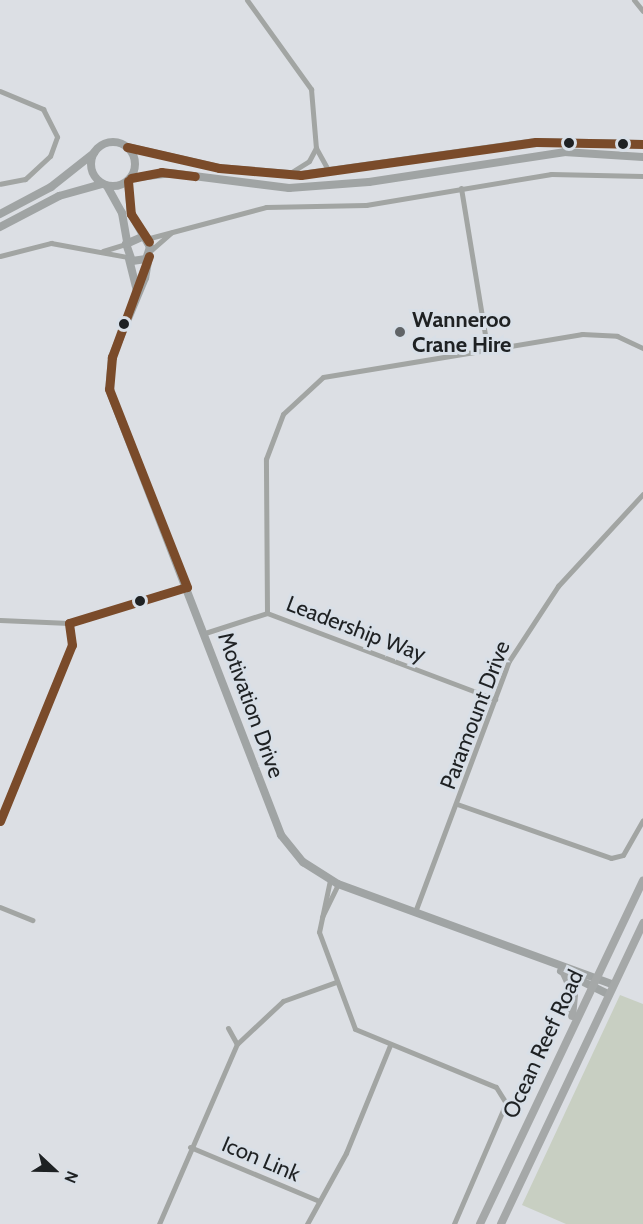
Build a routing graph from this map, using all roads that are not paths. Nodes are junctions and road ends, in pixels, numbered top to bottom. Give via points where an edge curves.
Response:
1 (247, 0) edge
2 (634, 0) edge
3 (643, 11) edge
4 (0, 91) edge
5 (643, 144) edge
6 (127, 147) junction
7 (316, 148) junction
8 (94, 152) junction
9 (643, 157) edge
10 (332, 173) junction
11 (286, 174) junction
12 (643, 177) edge
13 (129, 179) junction
14 (0, 184) edge
15 (104, 185) junction
16 (461, 188) junction
17 (0, 214) edge
18 (0, 227) edge
19 (175, 231) junction
20 (144, 238) junction
21 (127, 242) junction
22 (98, 251) junction
23 (149, 253) junction
24 (0, 256) edge
25 (128, 258) junction
26 (136, 298) junction
27 (487, 346) junction
28 (643, 348) edge
29 (643, 494) edge
30 (187, 587) junction
31 (267, 613) junction
32 (0, 620) edge
33 (69, 623) junction
34 (205, 633) junction
35 (495, 699) junction
36 (457, 804) junction
37 (643, 820) edge
38 (0, 821) edge
39 (330, 880) junction
40 (643, 881) edge
41 (338, 884) junction
42 (0, 907) edge
43 (415, 912) junction
44 (321, 918) junction
45 (33, 920) dead end
46 (643, 922) edge
47 (556, 966) junction
48 (564, 974) junction
49 (595, 976) junction
50 (336, 982) junction
51 (591, 984) junction
52 (612, 984) junction
53 (608, 994) junction
54 (228, 1028) dead end
55 (567, 1034) junction
56 (237, 1044) junction
57 (390, 1045) junction
58 (190, 1147) junction
59 (320, 1201) junction
60 (159, 1224) edge
61 (307, 1224) edge
62 (454, 1224) edge
63 (480, 1224) edge
64 (501, 1224) edge

1 - 7 street via 311,89
2 - 3 street
4 - 14 street via 43,108 55,124 50,156 25,179
5 - 10 main road via 536,142
6 - 8 main road via 112,142
6 - 11 main road via 219,168
6 - 13 main road via 135,162
7 - 10 street
7 - 11 street via 302,167
8 - 15 main road via 91,166
8 - 17 main road via 49,189
9 - 13 main road via 564,152 369,182 289,188 171,173
10 - 11 main road
12 - 16 street via 551,174
13 - 15 main road
13 - 20 main road via 131,214
15 - 18 main road via 66,192
15 - 21 main road via 122,213
16 - 19 street via 335,208 266,207
16 - 27 street
19 - 20 street
19 - 23 street
20 - 21 main road
20 - 23 main road
21 - 22 street
21 - 25 main road, Motivation Drive
22 - 24 street via 51,243
22 - 25 street
23 - 25 main road via 140,262
23 - 26 main road, Motivation Drive
25 - 26 main road, Motivation Drive via 138,276
26 - 30 main road, Motivation Drive via 112,357 110,389
27 - 28 street via 582,334 617,336
27 - 31 street via 340,372 299,394 283,414 263,481
29 - 35 street, Paramount Drive via 538,612
30 - 33 street
30 - 34 main road, Motivation Drive
31 - 34 street, Leadership Way
31 - 35 street, Leadership Way
32 - 33 street
33 - 38 street via 72,645
34 - 39 main road, Motivation Drive via 281,835 303,862
35 - 36 street, Paramount Drive
36 - 37 street via 611,858 623,855
36 - 43 street, Paramount Drive
39 - 41 main road, Motivation Drive
39 - 44 street
40 - 49 main road, Ocean Reef Road
41 - 43 main road, Motivation Drive
41 - 44 street
42 - 45 street
43 - 47 main road, Motivation Drive
44 - 50 street via 322,946
46 - 52 main road, Ocean Reef Road
47 - 48 main road, Motivation Drive
47 - 49 main road, Motivation Drive
48 - 51 main road, Motivation Drive
48 - 55 main road via 574,995
49 - 51 main road, Ocean Reef Road
49 - 52 main road, Motivation Drive
50 - 56 street via 283,1001
50 - 57 street via 355,1029
51 - 53 main road, Motivation Drive
51 - 55 main road, Ocean Reef Road
52 - 53 main road, Ocean Reef Road
53 - 64 main road, Ocean Reef Road
54 - 56 street
55 - 63 main road, Ocean Reef Road
56 - 58 street
57 - 59 street via 346,1153
57 - 62 street via 496,1088 506,1103
58 - 59 street, Icon Link
58 - 60 street
59 - 61 street

